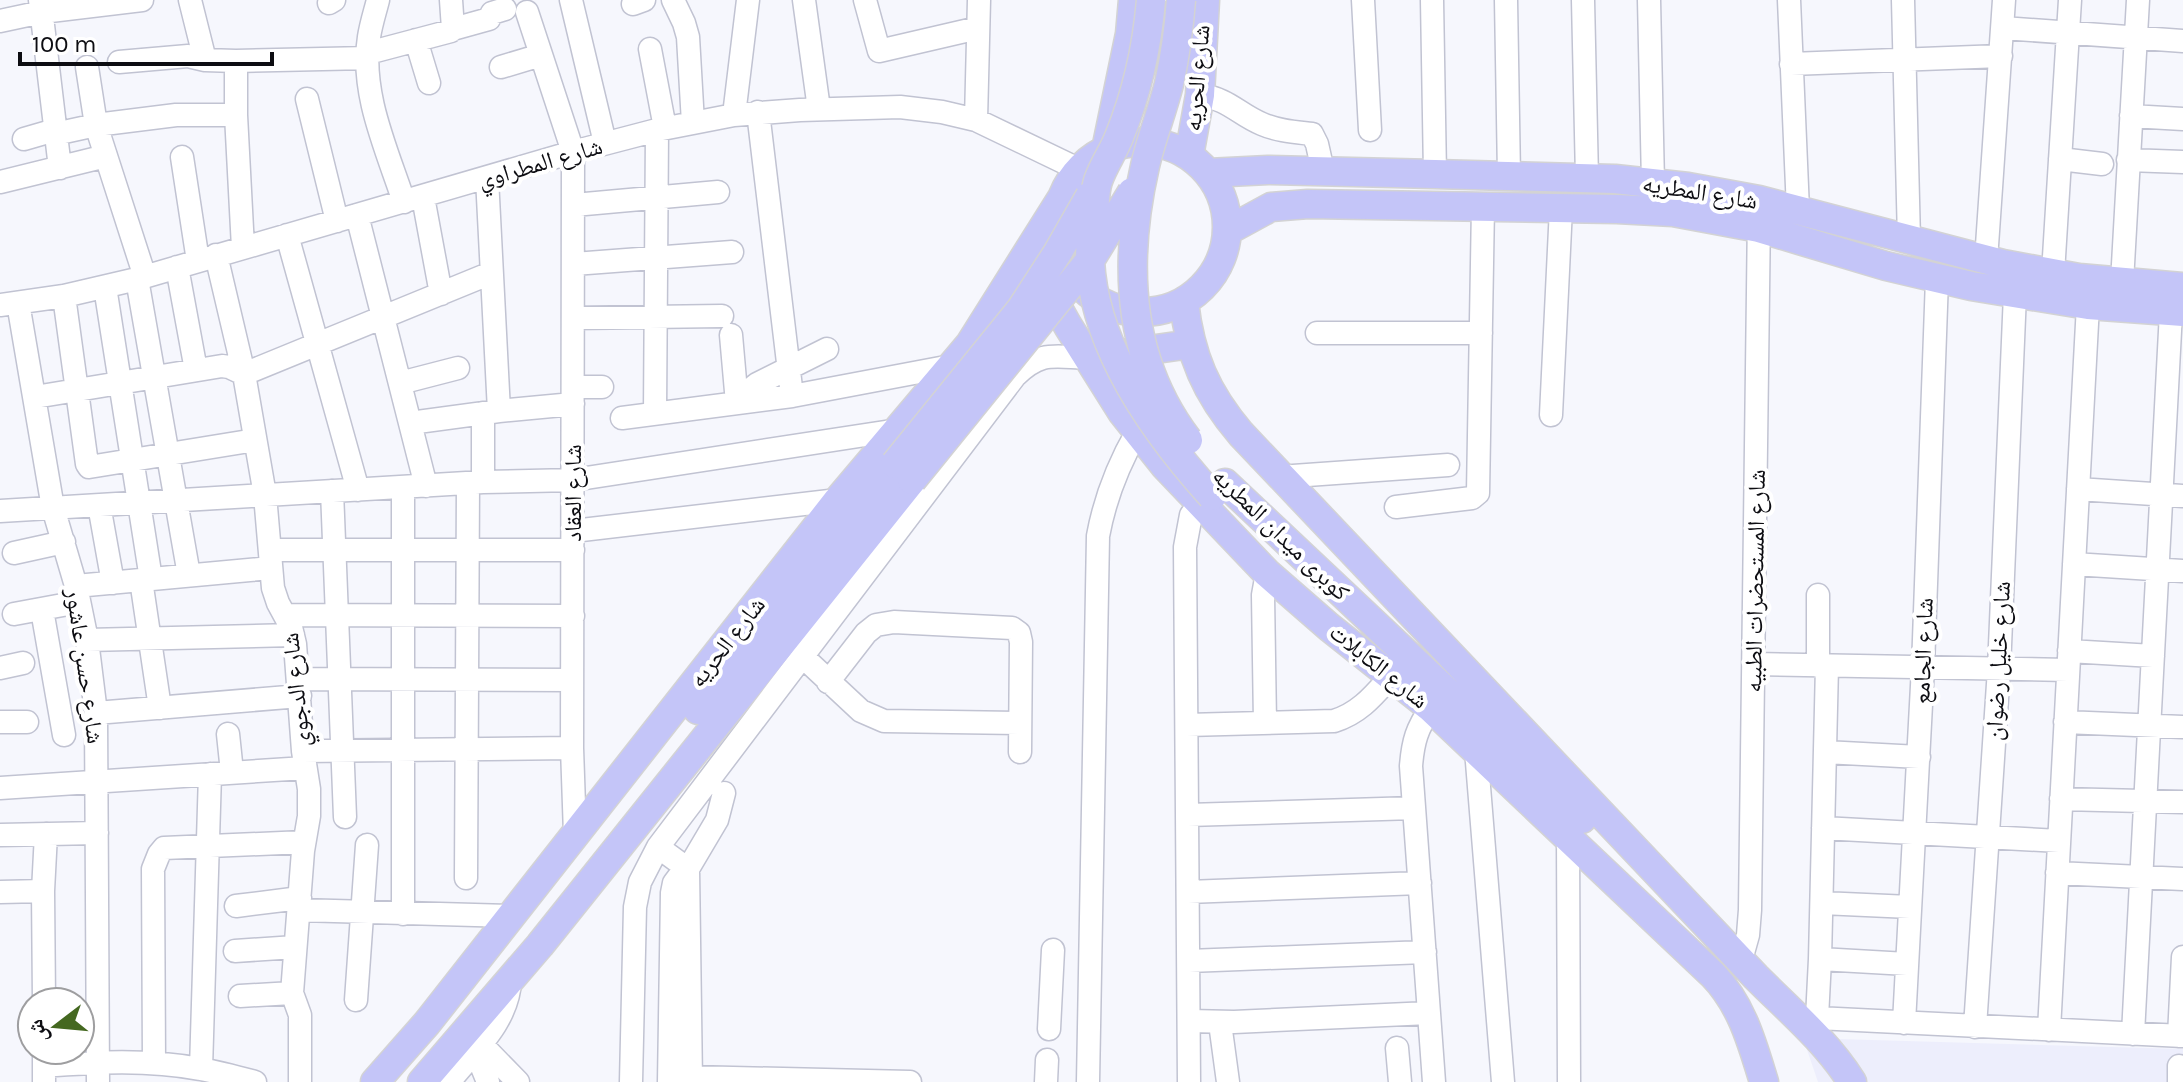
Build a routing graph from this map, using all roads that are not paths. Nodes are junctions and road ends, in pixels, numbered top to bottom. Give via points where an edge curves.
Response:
1 (142, 0) edge
2 (190, 0) edge
3 (378, 0) edge
4 (571, 0) edge
5 (673, 0) edge
6 (748, 0) edge
7 (804, 0) edge
8 (865, 0) edge
9 (979, 0) edge
10 (1363, 0) edge
11 (1432, 0) edge
12 (1506, 0) edge
13 (1583, 0) edge
14 (1649, 0) edge
15 (1789, 0) edge
16 (1903, 0) edge
17 (2004, 0) edge
18 (2070, 0) edge
19 (2138, 0) edge
20 (1139, 3) edge
21 (41, 6) edge
22 (1196, 6) edge
23 (457, 13) edge
24 (0, 21) edge
25 (978, 28) junction
26 (2003, 28) junction
27 (2068, 34) junction
28 (2135, 39) junction
29 (416, 40) junction
30 (2183, 41) edge
31 (650, 49) dead end
32 (541, 55) junction
33 (368, 56) junction
34 (2001, 56) junction
35 (205, 60) junction
36 (1905, 60) junction
37 (236, 61) junction
38 (119, 62) dead end
39 (1791, 64) junction
40 (87, 67) dead end
41 (501, 67) dead end
42 (429, 83) dead end
43 (1200, 95) junction
44 (307, 99) dead end
45 (819, 109) junction
46 (758, 112) junction
47 (236, 115) junction
48 (734, 115) junction
49 (2131, 116) junction
50 (2183, 119) edge
51 (976, 120) junction
52 (693, 123) junction
53 (96, 125) junction
54 (661, 129) junction
55 (1370, 130) dead end
56 (55, 132) junction
57 (24, 139) dead end
58 (605, 143) junction
59 (1105, 151) junction
60 (573, 152) junction
61 (106, 156) junction
62 (182, 157) dead end
63 (2060, 159) junction
64 (2128, 160) junction
65 (2183, 162) edge
66 (2102, 164) dead end
67 (1145, 165) junction
68 (1198, 165) junction
69 (60, 168) junction
70 (1316, 171) junction
71 (1435, 174) junction
72 (1509, 176) junction
73 (487, 178) junction
74 (1587, 178) junction
75 (1081, 181) junction
76 (0, 182) edge
77 (1653, 183) junction
78 (718, 192) dead end
79 (657, 197) junction
80 (413, 199) junction
81 (1759, 200) junction
82 (1308, 204) junction
83 (574, 205) junction
84 (1483, 206) junction
85 (1561, 208) junction
86 (1798, 210) junction
87 (347, 218) junction
88 (1058, 224) junction
89 (1759, 228) junction
90 (1227, 231) junction
91 (287, 235) junction
92 (1909, 240) junction
93 (243, 248) junction
94 (732, 252) dead end
95 (657, 257) junction
96 (1986, 260) junction
97 (197, 261) junction
98 (574, 264) junction
99 (491, 273) junction
100 (2053, 273) junction
101 (141, 278) junction
102 (1937, 279) junction
103 (2122, 282) junction
104 (105, 287) junction
105 (441, 294) junction
106 (2015, 294) junction
107 (64, 296) junction
108 (1184, 302) junction
109 (9, 304) edge
110 (2179, 304) edge
111 (2088, 305) junction
112 (656, 317) junction
113 (383, 318) junction
114 (574, 318) junction
115 (1317, 333) dead end
116 (1481, 333) junction
117 (317, 344) junction
118 (970, 344) junction
119 (1191, 344) junction
120 (827, 349) dead end
121 (1088, 358) junction
122 (951, 366) junction
123 (458, 368) dead end
124 (789, 368) junction
125 (2176, 368) edge
126 (196, 370) junction
127 (244, 374) junction
128 (1015, 376) junction
129 (154, 377) junction
130 (120, 383) junction
131 (400, 383) junction
132 (602, 387) dead end
133 (77, 390) junction
134 (574, 396) junction
135 (792, 396) junction
136 (35, 397) junction
137 (739, 403) junction
138 (491, 412) junction
139 (655, 413) junction
140 (1551, 415) dead end
141 (622, 418) dead end
142 (410, 423) junction
143 (898, 430) junction
144 (1137, 432) junction
145 (255, 440) junction
146 (168, 455) junction
147 (132, 461) junction
148 (1448, 465) dead end
149 (904, 472) junction
150 (1279, 477) junction
151 (573, 480) junction
152 (476, 483) junction
153 (414, 487) junction
154 (2078, 489) junction
155 (358, 490) junction
156 (332, 491) junction
157 (1212, 494) junction
158 (265, 495) junction
159 (2172, 495) edge
160 (838, 500) junction
161 (176, 501) junction
162 (139, 503) junction
163 (99, 505) junction
164 (1396, 507) dead end
165 (53, 508) junction
166 (0, 511) edge
167 (573, 540) junction
168 (64, 542) junction
169 (334, 550) junction
170 (403, 550) junction
171 (467, 550) junction
172 (6, 557) edge
173 (271, 559) junction
174 (2074, 564) junction
175 (2158, 569) junction
176 (2183, 571) edge
177 (1267, 573) junction
178 (189, 575) junction
179 (146, 580) junction
180 (113, 583) junction
181 (78, 594) junction
182 (1818, 595) dead end
183 (42, 610) junction
184 (14, 614) dead end
185 (337, 615) junction
186 (403, 616) junction
187 (467, 616) junction
188 (573, 616) junction
189 (289, 625) junction
190 (150, 639) junction
191 (87, 640) junction
192 (802, 656) junction
193 (2153, 656) junction
194 (2068, 661) junction
195 (23, 663) dead end
196 (1754, 664) junction
197 (1822, 666) junction
198 (1923, 667) junction
199 (0, 668) edge
200 (1384, 669) junction
201 (1999, 669) junction
202 (339, 679) junction
203 (403, 680) junction
204 (467, 680) junction
205 (572, 680) junction
206 (828, 682) junction
207 (299, 688) junction
208 (160, 708) junction
209 (1431, 708) junction
210 (96, 713) junction
211 (0, 722) edge
212 (27, 722) dead end
213 (2065, 722) junction
214 (1020, 723) junction
215 (1265, 723) junction
216 (1187, 725) junction
217 (2149, 726) junction
218 (2183, 727) edge
219 (228, 734) dead end
220 (64, 735) dead end
221 (572, 748) junction
222 (403, 750) junction
223 (467, 750) junction
224 (1476, 750) junction
225 (342, 751) junction
226 (1020, 752) dead end
227 (1825, 752) junction
228 (1919, 757) junction
229 (304, 760) junction
230 (221, 773) junction
231 (98, 781) junction
232 (0, 788) edge
233 (724, 793) dead end
234 (2061, 799) junction
235 (2145, 801) junction
236 (2183, 802) edge
237 (1414, 808) junction
238 (1188, 815) junction
239 (345, 817) dead end
240 (673, 827) junction
241 (1823, 828) junction
242 (97, 833) junction
243 (1915, 833) junction
244 (46, 834) junction
245 (575, 834) junction
246 (0, 835) edge
247 (1568, 837) junction
248 (1988, 837) junction
249 (2059, 841) junction
250 (304, 842) junction
251 (367, 845) dead end
252 (208, 847) junction
253 (658, 847) junction
254 (694, 860) junction
255 (2057, 873) junction
256 (2141, 877) junction
257 (466, 878) dead end
258 (2183, 879) edge
259 (1420, 883) junction
260 (43, 891) junction
261 (0, 892) edge
262 (1188, 892) junction
263 (1822, 903) junction
264 (300, 904) junction
265 (236, 906) dead end
266 (1910, 907) junction
267 (362, 912) junction
268 (403, 914) junction
269 (511, 916) junction
270 (1716, 934) junction
271 (295, 947) junction
272 (1053, 950) dead end
273 (235, 951) dead end
274 (1425, 952) junction
275 (2183, 957) edge
276 (1820, 959) junction
277 (1741, 960) junction
278 (1189, 961) junction
279 (1907, 964) junction
280 (510, 980) junction
281 (1051, 982) junction
282 (1090, 983) junction
283 (44, 986) edge
284 (292, 993) junction
285 (240, 996) dead end
286 (356, 1000) dead end
287 (1429, 1013) junction
288 (1190, 1021) junction
289 (427, 1023) junction
290 (1220, 1023) junction
291 (1904, 1023) junction
292 (1816, 1026) junction
293 (1975, 1027) junction
294 (1049, 1029) dead end
295 (2049, 1030) junction
296 (2133, 1034) junction
297 (2181, 1036) edge
298 (477, 1046) junction
299 (1397, 1048) dead end
300 (44, 1066) edge
301 (201, 1069) junction
302 (163, 1070) edge
303 (98, 1072) edge
304 (683, 1080) edge
305 (798, 1080) edge
306 (255, 1082) edge
307 (300, 1082) edge
308 (375, 1082) edge
309 (422, 1082) edge
310 (449, 1082) edge
311 (488, 1082) edge
312 (518, 1082) edge
313 (631, 1082) edge
314 (910, 1082) edge
315 (1088, 1082) edge
316 (1189, 1082) edge
317 (1228, 1082) edge
318 (1400, 1082) edge
319 (1434, 1082) edge
320 (1503, 1082) edge
321 (1569, 1082) edge
322 (1764, 1082) edge
323 (1852, 1082) edge

1 - 21 street
2 - 35 street
3 - 33 street
4 - 58 street
5 - 52 street via 688,37
6 - 48 street
7 - 45 street
8 - 25 street via 879,51
9 - 25 street
10 - 55 street
11 - 71 street
12 - 72 street
13 - 74 street
14 - 77 street
15 - 39 street
16 - 36 street
17 - 26 street
18 - 27 street
19 - 28 street
20 - 22 main road via 1138,26 1167,43 1195,31
20 - 59 main road
20 - 75 main road, كوبرى ميدان المطريه, bridge via 1145,54 1137,86 1119,138
21 - 24 street
21 - 56 street
22 - 43 main road, شارع الحريه
22 - 67 main road, كوبرى ميدان المطريه, bridge via 1179,35
23 - 29 street via 451,31
23 - 32 street, شارع العقاد via 489,19 492,13 516,11
25 - 51 street
26 - 27 street
26 - 34 street
27 - 28 street
27 - 63 street
28 - 30 street
28 - 49 street
29 - 33 street
29 - 42 street
31 - 54 street
32 - 41 street
32 - 60 street, شارع العقاد
33 - 37 street
33 - 80 street via 374,111
34 - 36 street
34 - 96 street
35 - 37 street
35 - 38 street via 188,56
36 - 39 street
36 - 92 street
37 - 47 street
39 - 86 street
40 - 53 street
43 - 68 main road, شارع الحريه
43 - 70 street via 1216,97 1278,130 1312,134
44 - 87 street
45 - 46 street, شارع المطراوي
45 - 51 street, شارع المطراوي via 900,107
46 - 48 street, شارع المطراوي
46 - 124 street
47 - 53 street via 176,115
47 - 93 street
48 - 52 street, شارع المطراوي
49 - 50 street
49 - 64 street
51 - 75 street, شارع المطراوي
52 - 54 street, شارع المطراوي
53 - 56 street
53 - 61 street
54 - 58 street, شارع المطراوي
54 - 79 street
56 - 57 street
56 - 69 street
58 - 60 street, شارع المطراوي
59 - 68 main road via 1142,142 1166,146
59 - 75 main road
60 - 73 street, شارع المطراوي
60 - 83 street, شارع العقاد
61 - 69 street
61 - 101 street
62 - 97 street
63 - 66 street
63 - 100 street
64 - 65 street
64 - 103 street
67 - 149 main road, bridge via 1091,259
67 - 157 main road, كوبرى ميدان المطريه, bridge via 1132,235 1137,330 1160,394 1198,454
68 - 70 main road, شارع المطريه
68 - 90 main road via 1217,186
69 - 76 street
70 - 71 main road, شارع المطريه
70 - 82 main road via 1304,175 1300,187
71 - 72 main road, شارع المطريه
72 - 74 main road, شارع المطريه
73 - 80 street, شارع المطراوي
73 - 99 street
74 - 77 main road, شارع المطريه
75 - 88 main road
75 - 118 main road, شارع الحريه
75 - 149 main road, bridge via 1058,252
75 - 157 main road, كوبرى ميدان المطريه, bridge via 1092,228 1090,262 1109,341 1138,400 1184,465
77 - 81 main road, شارع المطريه
78 - 79 street
79 - 83 street
79 - 95 street
80 - 87 street, شارع المطراوي
80 - 105 street
81 - 86 main road, شارع المطريه
81 - 89 street, شارع المستحضرات الطبيه
82 - 84 main road, شارع المطريه
82 - 90 main road, شارع المطريه via 1271,207
83 - 98 street, شارع العقاد
84 - 85 main road, شارع المطريه
84 - 116 street
85 - 89 main road, شارع المطريه via 1673,212
85 - 140 street
86 - 92 main road, شارع المطريه
87 - 91 street, شارع المطراوي
87 - 113 street
88 - 108 main road via 1066,264 1082,287 1104,304 1144,313
88 - 121 main road, شارع الكابلات via 1046,249 1047,283
89 - 102 main road, شارع المطريه
89 - 196 street, شارع المستحضرات الطبيه
90 - 108 main road via 1215,272
91 - 93 street, شارع المطراوي
91 - 117 street
92 - 96 main road, شارع المطريه
93 - 97 street, شارع المطراوي
94 - 95 street
95 - 98 street
95 - 112 street
96 - 100 main road, شارع المطريه
97 - 101 street, شارع المطراوي
97 - 126 street
97 - 127 street, شارع الدجوي
98 - 114 street, شارع العقاد
99 - 105 street
99 - 138 street
100 - 103 main road, شارع المطريه
101 - 104 street, شارع المطراوي
101 - 129 street
102 - 106 main road, شارع المطريه
102 - 198 street, شارع الجامع
103 - 110 main road, شارع المطريه
104 - 107 street, شارع المطراوي
104 - 130 street
105 - 113 street
106 - 111 main road, شارع المطريه
106 - 201 street, شارع خليل رضوان
107 - 109 street, شارع المطراوي
107 - 133 street
108 - 119 main road
109 - 136 street, شارع حسن عاشور
110 - 111 main road, شارع المطريه
110 - 125 street
111 - 154 street
112 - 114 street
112 - 137 street via 727,325
112 - 139 street
113 - 117 street
113 - 131 street
114 - 134 street, شارع العقاد
115 - 116 street
116 - 164 street via 1478,493
117 - 127 street
117 - 155 street
118 - 122 main road, شارع الحريه
118 - 128 main road via 992,338 1006,345 1016,363
119 - 121 main road
119 - 150 main road via 1221,411
120 - 124 street
121 - 128 street via 1041,358
121 - 144 main road, شارع الكابلات
122 - 135 street
122 - 143 main road, شارع الحريه
123 - 131 street
124 - 135 street
124 - 137 street via 757,384
125 - 159 street
126 - 127 street via 225,366
126 - 129 street
127 - 145 street, شارع الدجوي
128 - 192 street
129 - 130 street
129 - 146 street
130 - 133 street
130 - 147 street
131 - 142 street
132 - 134 street
133 - 136 street
133 - 147 street via 88,466
134 - 138 street
134 - 151 street, شارع العقاد
135 - 137 street
136 - 165 street, شارع حسن عاشور
137 - 139 street
138 - 142 street
138 - 152 street
139 - 141 street
142 - 153 street
143 - 151 street
143 - 160 main road, شارع الحريه
144 - 157 main road, شارع الكابلات via 1165,466
144 - 282 street via 1114,475 1098,536
145 - 146 street
145 - 158 street, شارع الدجوي
146 - 147 street
146 - 161 street
147 - 162 street
148 - 150 street
149 - 280 main road
149 - 289 main road via 546,898
150 - 270 main road
151 - 152 street
151 - 167 street, شارع العقاد
152 - 153 street
152 - 171 street
153 - 155 street
153 - 170 street
154 - 159 street
154 - 174 street
155 - 156 street
156 - 158 street
156 - 169 street
157 - 177 main road, شارع الكابلات
157 - 200 main road, كوبرى ميدان المطريه via 1339,615
157 - 216 street via 1191,515 1185,547
157 - 270 main road, كوبرى ميدان المطريه via 1649,882
158 - 161 street
158 - 173 street, شارع الدجوي
159 - 175 street
160 - 167 street
160 - 245 main road, شارع الحريه
161 - 162 street
161 - 178 street
162 - 163 street
162 - 179 street
163 - 165 street
163 - 180 street
165 - 166 street
165 - 168 street, شارع حسن عاشور
167 - 171 street
167 - 188 street, شارع العقاد
168 - 172 street
168 - 181 street, شارع حسن عاشور
169 - 170 street
169 - 173 street
169 - 185 street
170 - 171 street
170 - 186 street
171 - 187 street
173 - 178 street
173 - 189 street, شارع الدجوي via 273,588
174 - 175 street
174 - 194 street
175 - 176 street
175 - 193 street
177 - 200 main road, شارع الكابلات
177 - 215 street
178 - 179 street
179 - 180 street
179 - 190 street
180 - 181 street
181 - 183 street
181 - 191 street, شارع حسن عاشور
182 - 197 street
183 - 184 street
183 - 220 street
185 - 186 street
185 - 189 street
185 - 202 street
186 - 187 street
186 - 203 street
187 - 188 street
187 - 204 street
188 - 205 street, شارع العقاد
189 - 190 street
189 - 207 street, شارع الدجوي
190 - 191 street
190 - 208 street
191 - 210 street, شارع حسن عاشور
192 - 206 street
192 - 240 street
193 - 194 street
193 - 217 street
194 - 201 street
194 - 213 street
195 - 199 street
196 - 197 street
196 - 277 street, شارع المستحضرات الطبيه via 1750,910
197 - 198 street
197 - 227 street
198 - 201 street
198 - 228 street, شارع الجامع
200 - 209 main road, شارع الكابلات
200 - 215 street via 1365,705 1348,717
201 - 248 street, شارع خليل رضوان
202 - 203 street
202 - 207 street
202 - 225 street
203 - 204 street
203 - 222 street
204 - 205 street
204 - 223 street
205 - 221 street, شارع العقاد
206 - 214 street via 861,711 884,721
206 - 214 street via 876,625 1012,628 1021,642
207 - 208 street
207 - 229 street, شارع الدجوي
208 - 210 street
209 - 224 main road, شارع الكابلات
209 - 237 street via 1413,743
210 - 231 street, شارع حسن عاشور
211 - 212 street
213 - 217 street
213 - 234 street
214 - 226 street
215 - 216 street
216 - 238 street
217 - 218 street
217 - 235 street
219 - 230 street
221 - 223 street
221 - 245 street, شارع العقاد
222 - 223 street
222 - 225 street
222 - 268 street
223 - 257 street
224 - 247 main road, شارع الكابلات
224 - 320 street
225 - 229 street
225 - 239 street
227 - 228 street
227 - 241 street
228 - 243 street, شارع الجامع
229 - 230 street
229 - 250 street, شارع الدجوي via 309,789
230 - 231 street
230 - 252 street
231 - 232 street
231 - 242 street, شارع حسن عاشور
233 - 254 street via 717,820
234 - 235 street
234 - 249 street
235 - 236 street
235 - 256 street
237 - 238 street
237 - 259 street
238 - 262 street
240 - 253 street
240 - 254 street
241 - 243 street
241 - 263 street
242 - 244 street
242 - 303 street, شارع حسن عاشور
243 - 248 street
243 - 266 street, شارع الجامع
244 - 246 street
244 - 260 street
245 - 269 main road, شارع الحريه
247 - 321 street
247 - 322 main road, شارع الكابلات via 1723,985 1743,1018
248 - 249 street
248 - 293 street, شارع خليل رضوان
249 - 255 street
250 - 252 street
250 - 264 street, شارع الدجوي
251 - 267 street
252 - 301 street
252 - 302 street via 164,848 153,869
253 - 254 street
253 - 313 street via 640,882 635,907
254 - 304 street via 672,893
255 - 256 street
255 - 295 street
256 - 258 street
256 - 296 street
259 - 262 street
259 - 274 street
260 - 261 street
260 - 283 street
262 - 278 street
263 - 266 street
263 - 276 street
264 - 265 street
264 - 267 street
264 - 271 street, شارع الدجوي
266 - 279 street, شارع الجامع
267 - 268 street
267 - 286 street
268 - 269 street
269 - 289 main road, شارع الحريه
270 - 277 main road
271 - 273 street
271 - 284 street, شارع الدجوي
272 - 281 street
274 - 278 street
274 - 287 street
275 - 297 street
276 - 279 street
276 - 292 street
277 - 292 main road via 1780,1001
278 - 288 street
279 - 291 street, شارع الجامع
280 - 298 street via 502,1015
280 - 309 main road
281 - 282 street
281 - 294 street
282 - 315 street
284 - 285 street
284 - 307 street, شارع الدجوي via 300,1015
287 - 290 street
287 - 319 street
288 - 290 street
288 - 316 street
289 - 308 main road, شارع الحريه
290 - 317 street
291 - 292 street
291 - 293 street
292 - 323 main road
293 - 295 street
295 - 296 street
296 - 297 street
298 - 310 street
298 - 311 street
298 - 312 street
299 - 318 street
300 - 303 street
301 - 302 street
301 - 306 street
302 - 303 street
304 - 305 street
305 - 314 street

